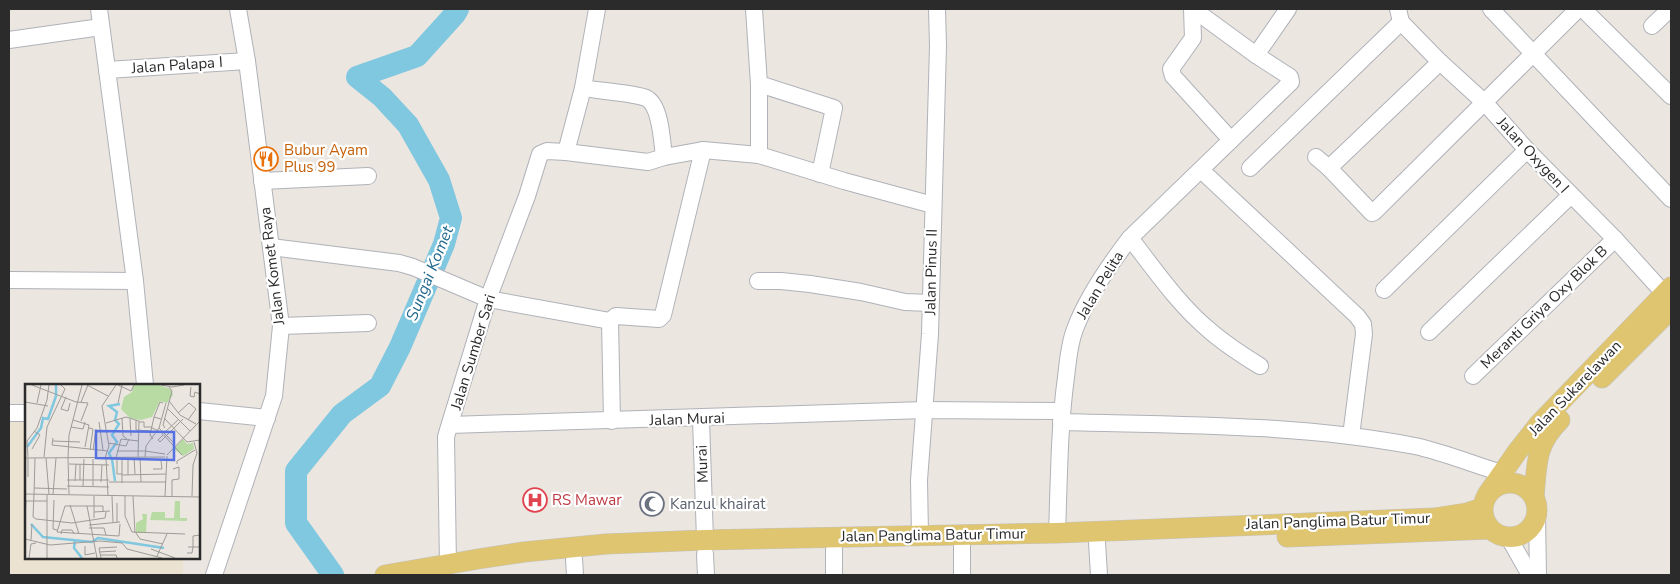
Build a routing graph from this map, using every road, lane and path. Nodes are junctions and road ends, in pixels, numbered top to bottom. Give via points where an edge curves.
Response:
1 (99, 9) edge
2 (238, 9) edge
3 (597, 9) edge
4 (754, 9) edge
5 (937, 9) edge
6 (1193, 9) edge
7 (1288, 9) edge
8 (1492, 9) edge
9 (1578, 9) edge
10 (1584, 9) edge
11 (1670, 9) edge
12 (1399, 15) edge
13 (1652, 26) dead end
14 (101, 27) junction
15 (9, 40) edge
16 (1534, 53) junction
17 (1256, 55) junction
18 (247, 61) junction
19 (1440, 62) junction
20 (107, 70) junction
21 (759, 84) junction
22 (583, 88) junction
23 (1671, 96) edge
24 (1485, 103) junction
25 (1231, 140) junction
26 (703, 150) junction
27 (1527, 150) junction
28 (566, 152) junction
29 (759, 155) junction
30 (664, 156) junction
31 (1316, 157) dead end
32 (1250, 168) dead end
33 (1329, 168) junction
34 (1201, 170) junction
35 (820, 174) junction
36 (368, 176) dead end
37 (262, 181) junction
38 (1572, 195) junction
39 (1671, 198) edge
40 (932, 205) junction
41 (1130, 238) junction
42 (1615, 239) junction
43 (272, 247) junction
44 (9, 280) edge
45 (135, 281) junction
46 (758, 281) dead end
47 (1384, 290) dead end
48 (1670, 298) edge
49 (488, 299) junction
50 (930, 303) junction
51 (610, 322) junction
52 (368, 323) dead end
53 (281, 326) junction
54 (1429, 332) dead end
55 (1260, 366) dead end
56 (1473, 376) dead end
57 (145, 384) edge
58 (925, 410) junction
59 (200, 411) edge
60 (9, 413) edge
61 (25, 413) edge
62 (1061, 417) junction
63 (266, 418) junction
64 (701, 418) junction
65 (612, 421) junction
66 (450, 425) junction
67 (1351, 436) junction
68 (1502, 473) junction
69 (1485, 502) junction
70 (1535, 506) junction
71 (1490, 529) junction
72 (1057, 533) junction
73 (920, 535) junction
74 (1509, 538) junction
75 (1097, 542) junction
76 (792, 545) junction
77 (962, 546) junction
78 (705, 547) junction
79 (834, 550) junction
80 (575, 567) edge
81 (452, 572) edge
82 (214, 575) edge
83 (385, 575) edge
84 (706, 575) edge
85 (834, 575) edge
86 (962, 575) edge
87 (1099, 575) edge
88 (1530, 575) edge
89 (1538, 575) edge

1 - 14 street
2 - 18 street, Jalan Komet Raya
3 - 22 street
4 - 21 street
5 - 40 street, Jalan Pinus II
6 - 17 street
6 - 25 street via 1193,38 1171,69 1173,76
7 - 17 street
8 - 16 street
9 - 16 street
10 - 23 street
11 - 13 street
12 - 19 street, Jalan Oxygen I
12 - 32 street
14 - 15 street
14 - 20 street
16 - 24 street
16 - 39 street
17 - 25 street, Jalan Pelita via 1290,77 1291,82
18 - 20 street, Jalan Palapa I
18 - 37 street, Jalan Komet Raya
19 - 24 street, Jalan Oxygen I
19 - 33 street
20 - 45 street
21 - 29 street
21 - 35 street via 834,108
22 - 28 street
22 - 30 street via 646,98 654,108 661,129
24 - 27 street, Jalan Oxygen I
24 - 33 street via 1374,212
25 - 34 street, Jalan Pelita
26 - 29 street
26 - 30 street
26 - 51 street via 662,316 659,319 616,316
27 - 38 street, Jalan Oxygen I
27 - 47 street
28 - 30 street via 648,162
28 - 49 street, Jalan Sumber Sari via 547,151 538,157 527,196
29 - 35 street
31 - 33 street
34 - 41 street, Jalan Pelita
34 - 67 street via 1363,324
35 - 40 street
36 - 37 street
37 - 43 street, Jalan Komet Raya
38 - 42 street, Jalan Oxygen I
38 - 54 street
40 - 50 street, Jalan Pinus II
41 - 55 street via 1195,317 1230,347
41 - 62 street, Jalan Pelita via 1116,256 1074,330
42 - 48 street, Jalan Oxygen I
42 - 56 street, Meranti Griya Oxy Blok B
43 - 49 street via 409,266
43 - 53 street, Jalan Komet Raya
44 - 45 street
45 - 57 street
46 - 50 street via 810,284 905,302
48 - 68 main road, Jalan Sukarelawan via 1539,424
48 - 70 main road, Jalan Sukarelawan via 1551,430 1540,450
49 - 51 street
49 - 66 street, Jalan Sumber Sari
50 - 58 street, Jalan Pinus II
51 - 65 street
52 - 53 street
53 - 63 street, Jalan Komet Raya via 274,396
58 - 62 street, Jalan Murai
58 - 64 street, Jalan Murai
58 - 73 street, Jalan Pinus II via 919,480
59 - 63 street
60 - 61 street
62 - 67 street, Jalan Murai
62 - 72 street, Jalan Pelita
63 - 82 street, Jalan Komet Raya
64 - 65 street, Jalan Murai
64 - 78 street, Murai
65 - 66 street, Jalan Murai
66 - 81 street, Jalan Sumber Sari via 446,437
67 - 68 street, Jalan Murai via 1418,447
68 - 69 main road, Jalan Sukarelawan
69 - 70 main road via 1494,488 1511,483 1528,490
69 - 71 main road via 1485,523
69 - 72 main road, Jalan Panglima Batur Timur via 1467,513 1435,518
70 - 74 main road via 1533,524 1527,532
70 - 89 street
71 - 74 main road
71 - 75 main road, Jalan Panglima Batur Timur
72 - 73 main road, Jalan Panglima Batur Timur
73 - 76 main road, Jalan Panglima Batur Timur
74 - 88 street
75 - 77 main road, Jalan Panglima Batur Timur
75 - 87 street
76 - 78 main road, Jalan Panglima Batur Timur
76 - 79 main road, Jalan Panglima Batur Timur
77 - 79 main road, Jalan Panglima Batur Timur
77 - 86 street
78 - 80 main road, Jalan Panglima Batur Timur
78 - 81 main road, Jalan Panglima Batur Timur via 606,544 524,552
78 - 84 street, Murai
79 - 85 street
80 - 81 main road, Jalan Panglima Batur Timur via 530,562
81 - 83 main road, Jalan Panglima Batur Timur

